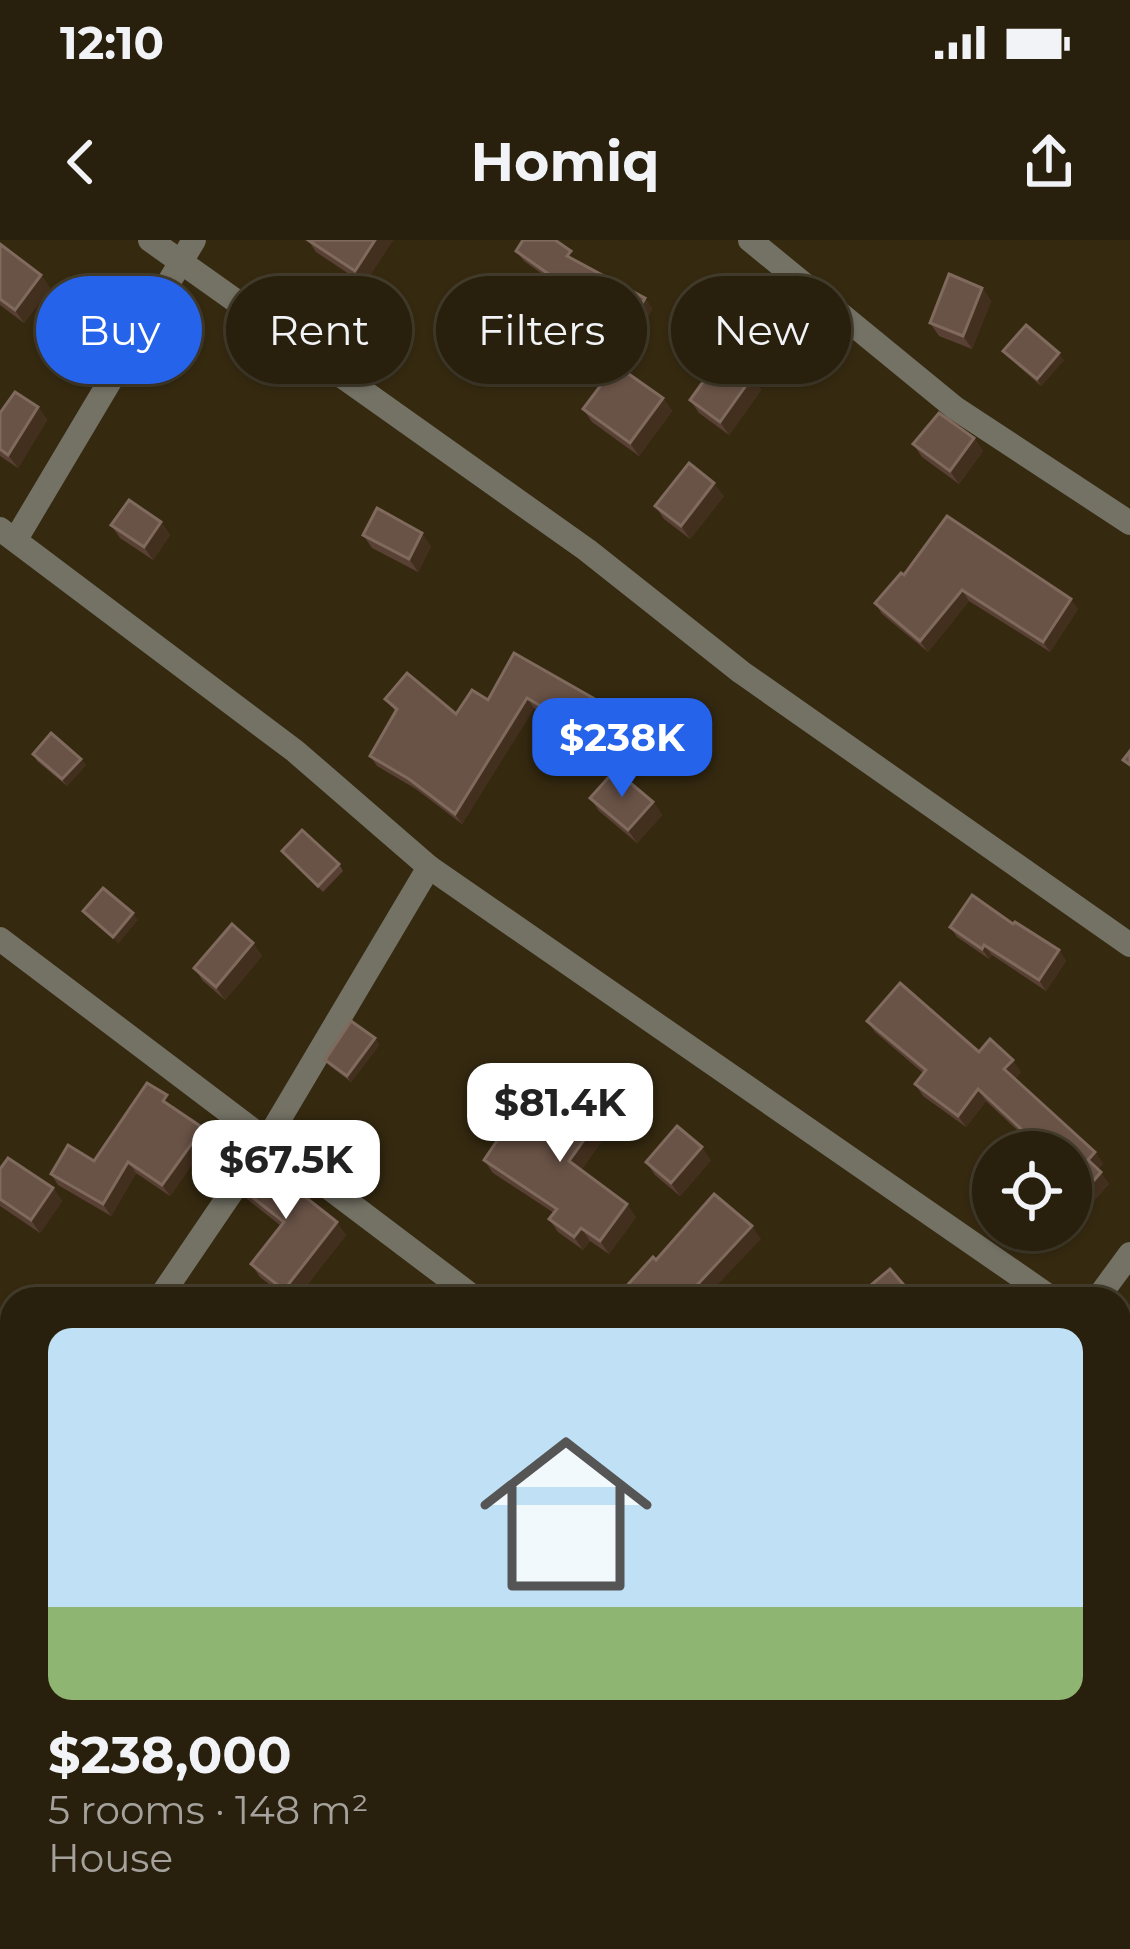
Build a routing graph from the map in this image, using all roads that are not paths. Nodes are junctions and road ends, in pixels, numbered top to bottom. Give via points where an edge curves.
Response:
1 (150, 240) edge
2 (194, 240) edge
3 (750, 240) edge
4 (182, 264) junction
5 (1130, 523) edge
6 (8, 534) edge
7 (429, 867) junction
8 (0, 939) edge
9 (1130, 945) edge
10 (267, 1140) junction
11 (1130, 1253) edge
12 (167, 1287) edge
13 (460, 1287) edge
14 (1036, 1287) edge
15 (1106, 1287) edge

1 - 4 street
2 - 4 street
3 - 5 street via 955,408
4 - 6 street
4 - 9 street via 587,550 741,673
6 - 7 street via 295,751
7 - 10 street
7 - 14 street
8 - 10 street
10 - 12 street
10 - 13 street
11 - 15 street

